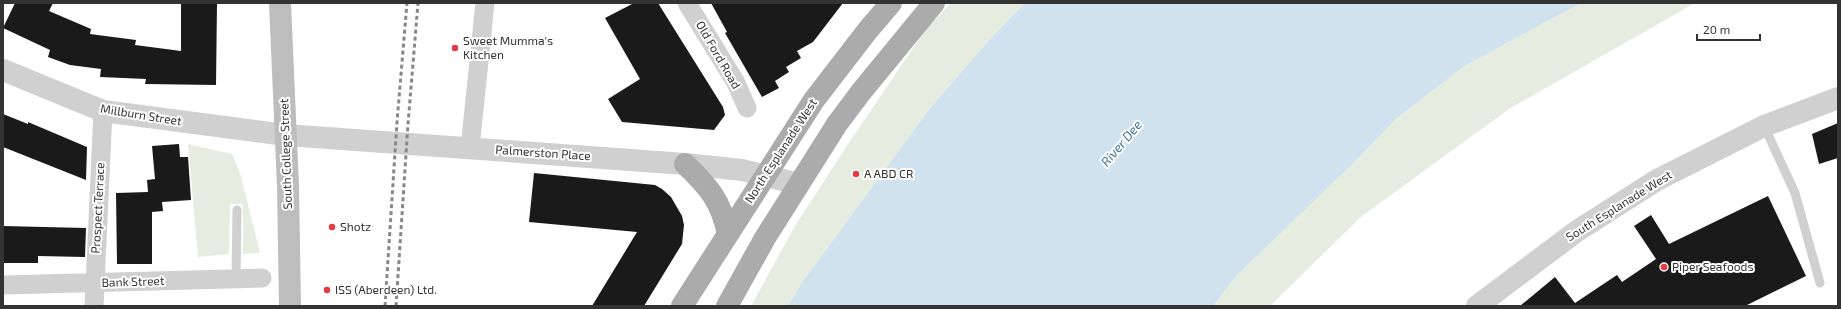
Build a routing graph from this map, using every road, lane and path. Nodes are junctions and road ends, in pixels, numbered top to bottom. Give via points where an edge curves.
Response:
1 (280, 3) edge
2 (485, 3) edge
3 (687, 3) edge
4 (891, 3) edge
5 (934, 3) edge
6 (3, 70) edge
7 (1838, 98) edge
8 (747, 108) dead end
9 (103, 111) junction
10 (1764, 126) junction
11 (286, 135) junction
12 (470, 148) junction
13 (685, 164) junction
14 (764, 175) junction
15 (799, 184) junction
16 (237, 210) dead end
17 (728, 234) junction
18 (236, 278) junction
19 (262, 278) dead end
20 (95, 283) junction
21 (1820, 283) dead end
22 (3, 285) edge
23 (94, 306) edge
24 (290, 306) edge
25 (682, 306) edge
26 (727, 306) edge
27 (1477, 306) edge

1 - 11 main road, South College Street
2 - 12 street
3 - 8 street, Old Ford Road via 735,81
4 - 14 main road, North Esplanade West via 814,100
5 - 15 main road via 853,102
6 - 9 street, Millburn Street
7 - 10 street, South Esplanade West
9 - 11 street, Millburn Street
9 - 20 street, Prospect Terrace
10 - 21 lane via 1795,194
10 - 27 street, South Esplanade West via 1657,180 1577,231
11 - 12 street, Palmerston Place
11 - 24 main road, South College Street
12 - 13 street, Palmerston Place
13 - 14 street, Palmerston Place
13 - 17 main road via 714,195
14 - 15 street, Palmerston Place
14 - 17 main road, North Esplanade West
15 - 26 main road
16 - 18 lane
17 - 25 main road, North Esplanade West
18 - 19 street, Bank Street
18 - 20 street, Bank Street
20 - 22 street, Bank Street
20 - 23 street, Prospect Terrace

